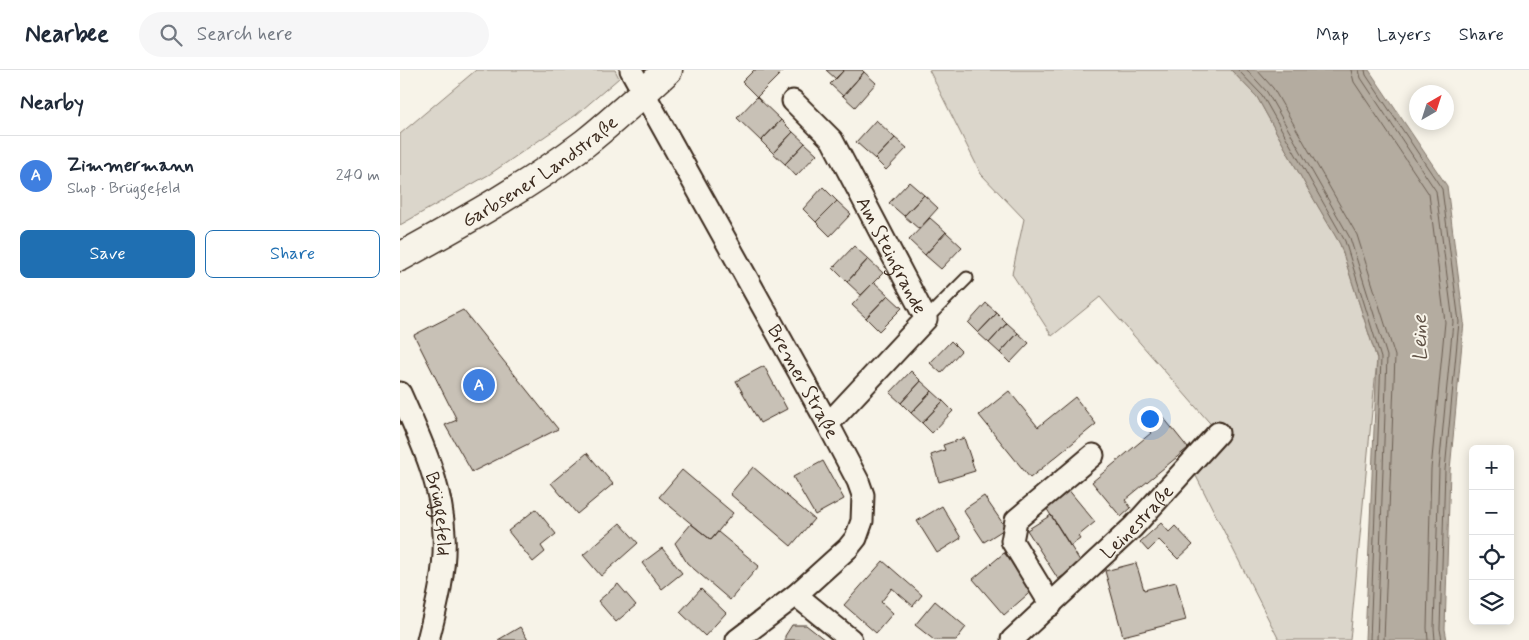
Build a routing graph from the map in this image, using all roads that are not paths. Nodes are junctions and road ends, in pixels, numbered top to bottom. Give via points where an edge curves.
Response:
1 (668, 70) edge
2 (637, 82) edge
3 (792, 102) dead end
4 (400, 257) edge
5 (967, 278) dead end
6 (926, 319) junction
7 (400, 393) edge
8 (828, 424) junction
9 (1218, 433) dead end
10 (1093, 454) dead end
11 (796, 594) junction
12 (1051, 605) junction
13 (428, 640) edge
14 (737, 640) edge
15 (851, 640) edge
16 (1012, 640) edge

1 - 2 main road, Garbsener Landstraße
2 - 4 main road, Garbsener Landstraße via 584,143 526,184
2 - 8 street, Bremer Straße
3 - 6 street, Am Steingrande via 832,140
5 - 6 lane
6 - 8 street, Am Steingrande
7 - 13 street, Brüggefeld via 436,484 444,534 441,582
8 - 11 street, Bremer Straße via 863,495 862,521 848,548
9 - 12 street, Leinestraße via 1132,527
10 - 12 street via 1016,520 1012,541
11 - 14 street, Bremer Straße
11 - 15 street
12 - 16 street, Leinestraße

